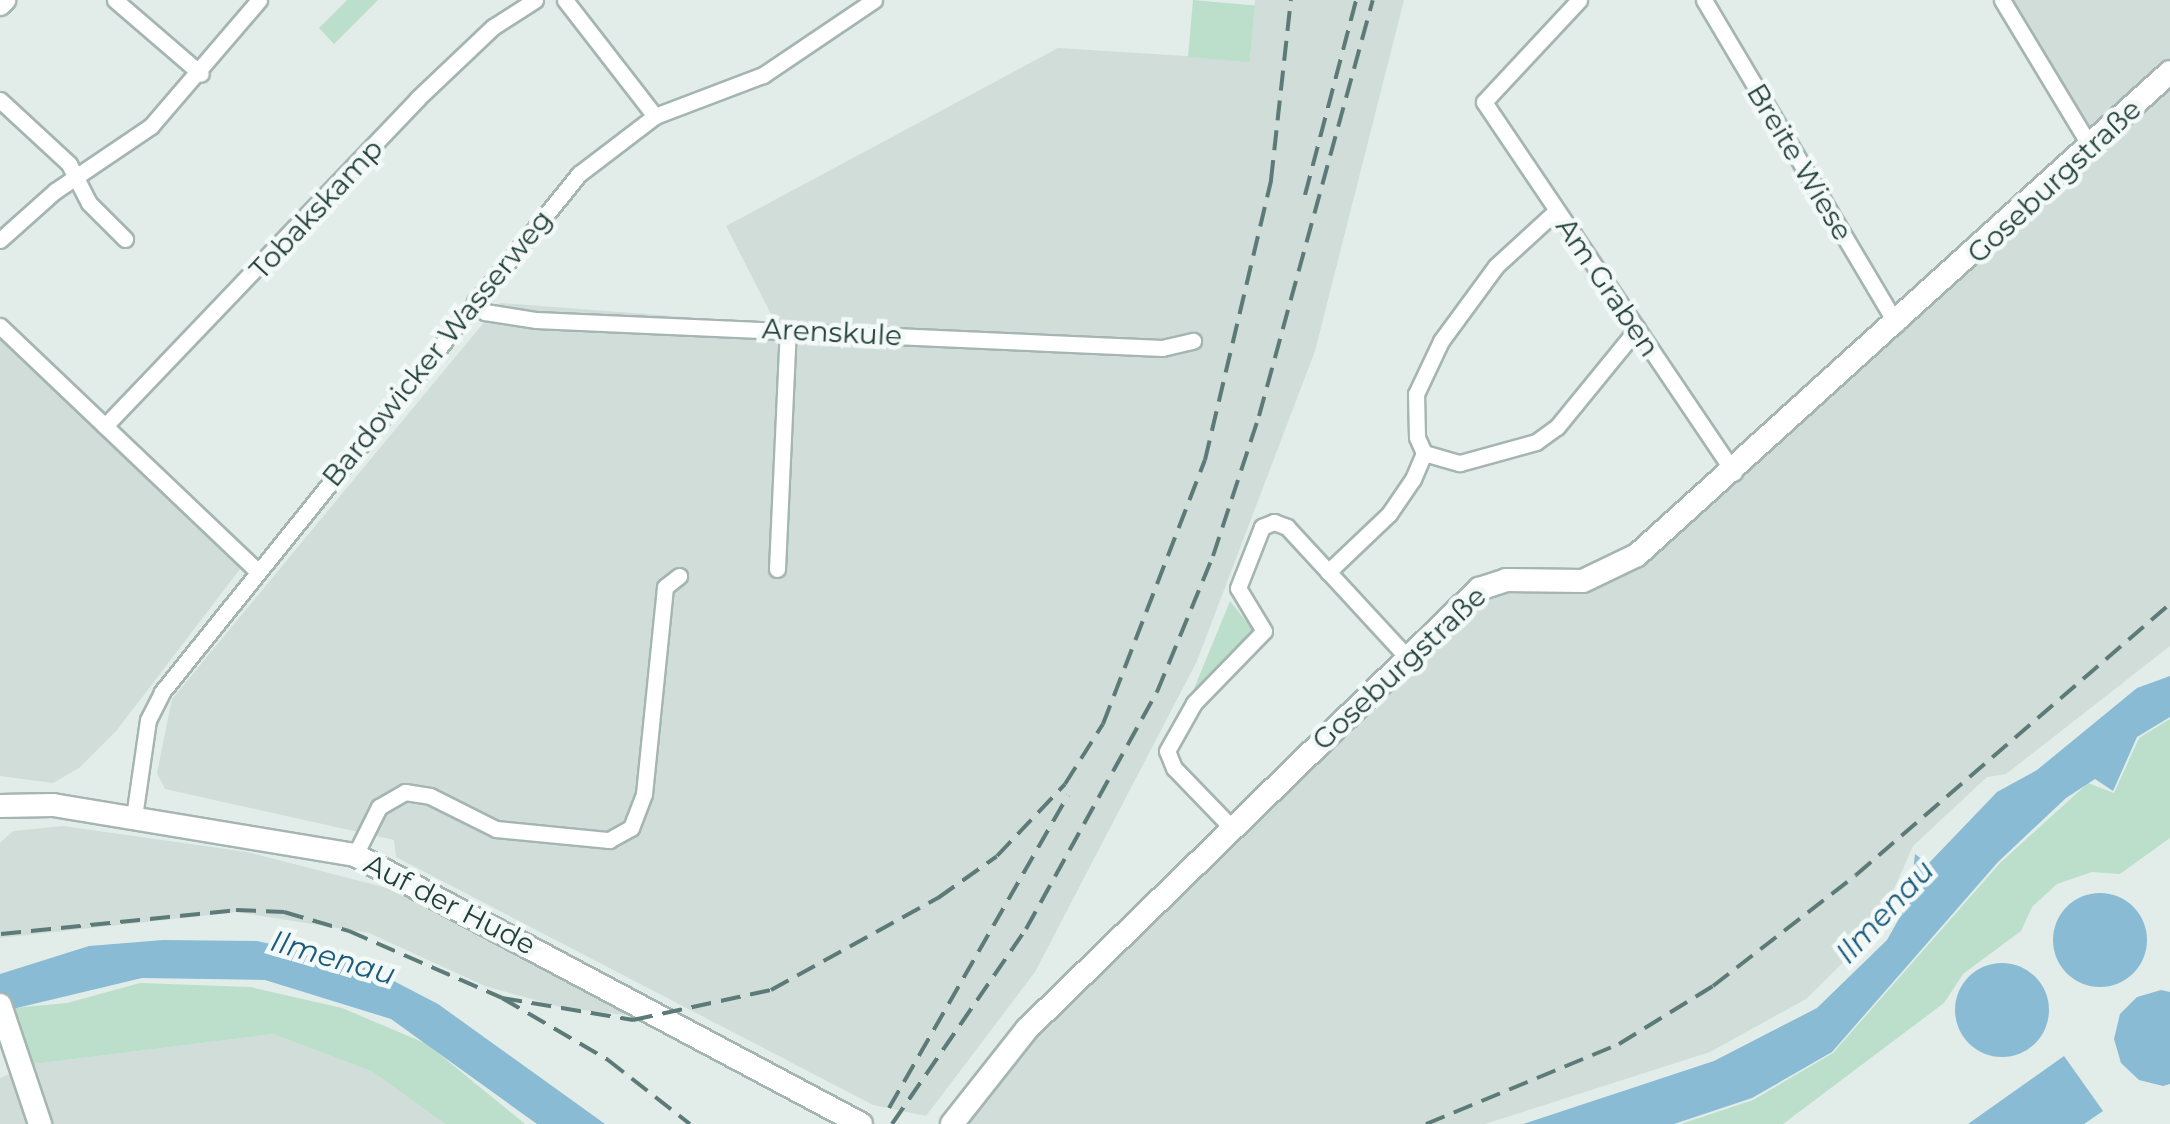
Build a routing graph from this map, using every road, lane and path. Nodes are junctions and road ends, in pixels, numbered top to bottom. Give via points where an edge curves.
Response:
1 (114, 0) edge
2 (259, 0) edge
3 (535, 0) edge
4 (564, 0) edge
5 (874, 0) edge
6 (1579, 0) edge
7 (1704, 0) edge
8 (2002, 0) edge
9 (2170, 72) edge
10 (201, 74) junction
11 (0, 100) edge
12 (654, 116) junction
13 (2092, 149) junction
14 (76, 179) junction
15 (1556, 210) junction
16 (125, 238) dead end
17 (0, 240) edge
18 (475, 301) junction
19 (1896, 324) junction
20 (0, 326) edge
21 (1637, 329) junction
22 (788, 330) junction
23 (1193, 341) dead end
24 (105, 426) junction
25 (1424, 453) junction
26 (1734, 472) junction
27 (777, 570) dead end
28 (257, 571) junction
29 (1328, 572) junction
30 (678, 576) dead end
31 (1407, 657) junction
32 (0, 806) edge
33 (134, 816) junction
34 (1232, 828) junction
35 (355, 855) junction
36 (0, 1005) edge
37 (40, 1124) edge
38 (861, 1124) edge
39 (952, 1124) edge

1 - 10 street
2 - 10 street
3 - 24 street, Tobakskamp via 483,36 417,99
4 - 12 street
5 - 12 street, Bardowicker Wasserweg via 764,74
6 - 15 street, Am Graben via 1484,102
7 - 19 street, Breite Wiese
8 - 13 street
9 - 13 street, Goseburgstraße
10 - 14 street via 135,140
11 - 14 street
12 - 18 street, Bardowicker Wasserweg via 579,174
13 - 19 street, Goseburgstraße
14 - 16 street via 88,203
14 - 17 street
15 - 21 street, Am Graben
15 - 25 street via 1496,266 1441,341 1416,394 1415,426
18 - 22 street, Arenskule via 485,312 536,320
18 - 28 street, Bardowicker Wasserweg
19 - 26 street, Goseburgstraße
20 - 24 street
21 - 25 street via 1558,427 1536,442 1460,463
21 - 26 street, Am Graben
22 - 23 street, Arenskule via 1162,348
22 - 27 street
24 - 28 street
25 - 29 street via 1389,514
26 - 31 street, Goseburgstraße via 1620,567 1560,584 1492,581
28 - 33 street, Bardowicker Wasserweg via 155,704
29 - 31 street
29 - 34 street via 1274,522 1262,527 1238,588 1264,631 1183,716 1167,751 1174,768
30 - 35 street via 665,586 644,794 631,828 609,840 496,829 430,796 405,792 379,807
31 - 34 street, Goseburgstraße
32 - 33 street, Auf der Hude
33 - 35 street, Auf der Hude
34 - 39 street, Goseburgstraße via 1027,1029
35 - 38 street, Auf der Hude
36 - 37 street

